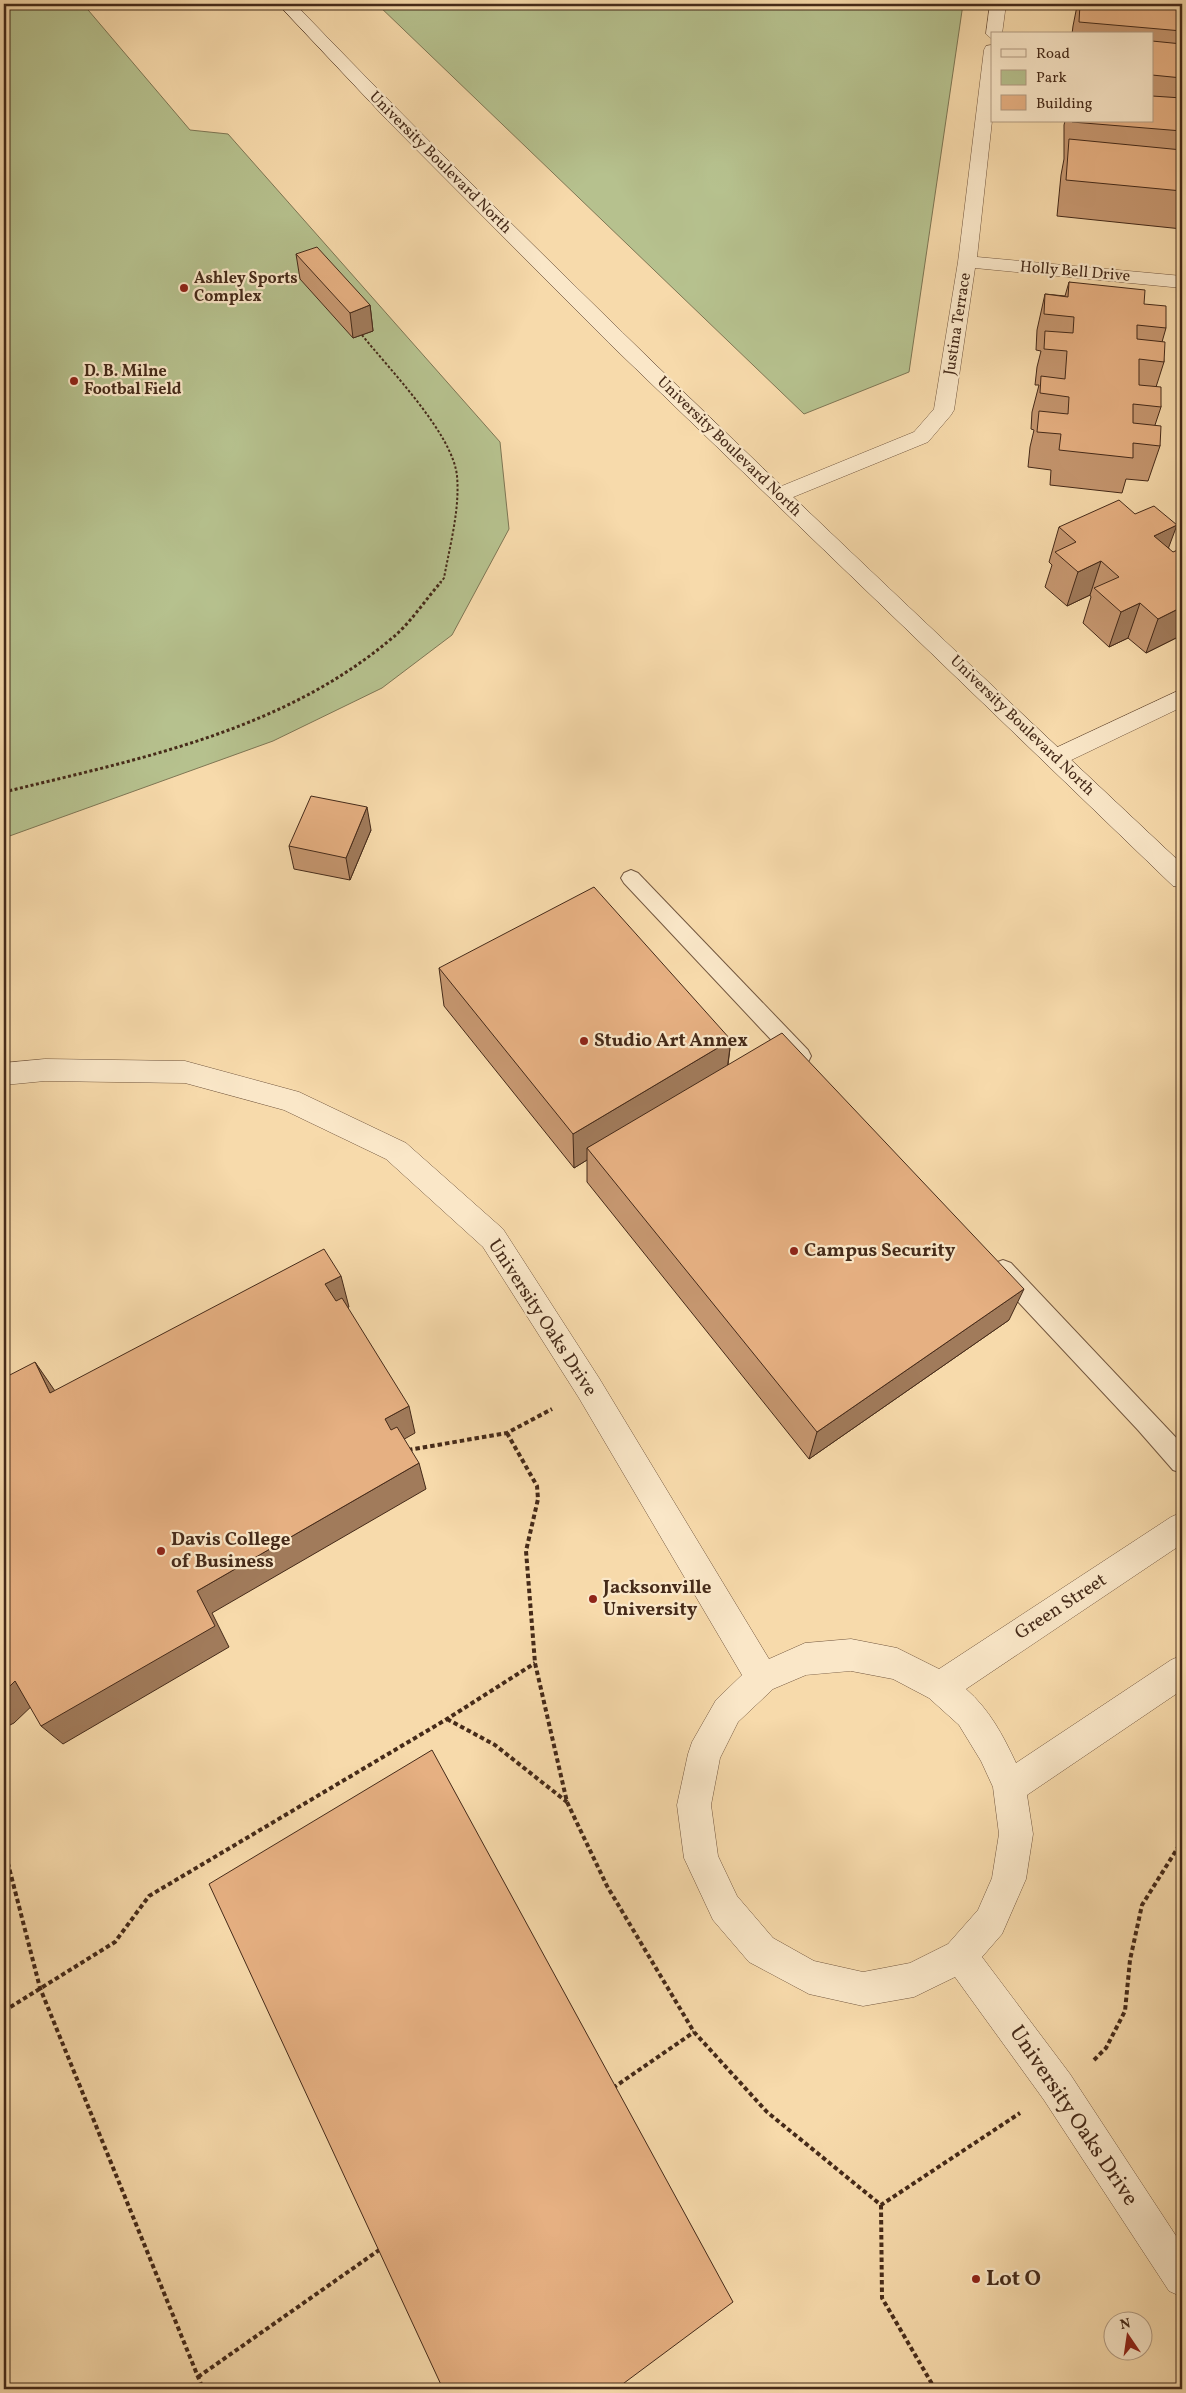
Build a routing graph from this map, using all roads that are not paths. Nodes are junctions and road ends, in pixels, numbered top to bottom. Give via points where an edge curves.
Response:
1 (286, 4) edge
2 (998, 4) edge
3 (994, 32) edge
4 (991, 58) edge
5 (967, 262) junction
6 (1182, 282) edge
7 (779, 496) junction
8 (1182, 697) edge
9 (1055, 758) junction
10 (631, 878) dead end
11 (1182, 879) edge
12 (814, 1071) edge
13 (4, 1074) edge
14 (991, 1257) edge
15 (1182, 1462) edge
16 (1182, 1527) edge
17 (1182, 1671) edge
18 (762, 1678) junction
19 (940, 1687) junction
20 (1009, 1787) junction
21 (960, 1956) junction
22 (1182, 2278) edge

1 - 7 street, University Boulevard North via 505,230
2 - 3 street
4 - 5 street, Justina Terrace
5 - 6 street, Holly Bell Drive
5 - 7 street, Justina Terrace via 944,410 921,437
7 - 9 street, University Boulevard North
8 - 9 street
9 - 11 street, University Boulevard North
10 - 12 lane
13 - 18 street, University Oaks Drive via 45,1070 185,1072 290,1100 396,1151 493,1238 589,1388
14 - 15 lane
16 - 19 street, Green Street
17 - 20 street
18 - 19 street via 805,1659 851,1655 897,1664
18 - 21 street via 727,1711 704,1754 694,1804 701,1858 725,1908 761,1950 809,1977 863,1989 914,1980
19 - 20 street via 970,1714 993,1749
20 - 21 street via 1016,1834 1009,1880 990,1922
21 - 22 street, University Oaks Drive via 1057,2087

